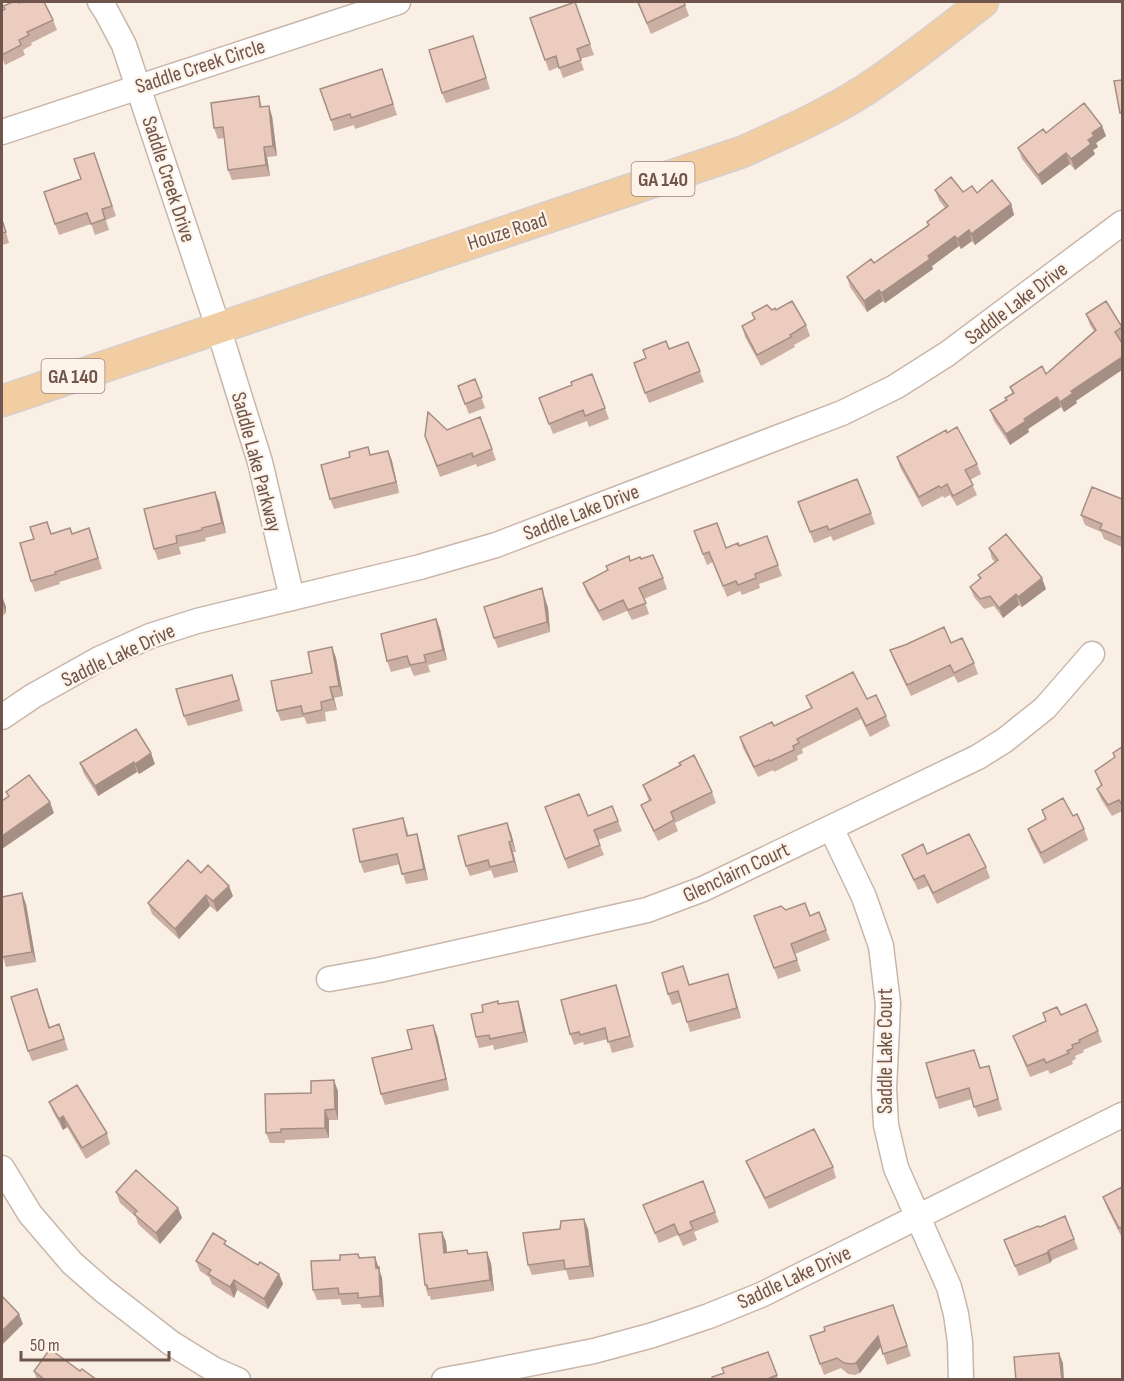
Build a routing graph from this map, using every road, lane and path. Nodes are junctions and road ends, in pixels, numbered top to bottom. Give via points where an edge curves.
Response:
1 (100, 2) edge
2 (398, 2) edge
3 (983, 2) edge
4 (138, 86) junction
5 (2, 132) edge
6 (1122, 223) edge
7 (218, 327) junction
8 (2, 401) edge
9 (292, 598) junction
10 (1092, 654) dead end
11 (2, 717) edge
12 (831, 828) junction
13 (329, 979) dead end
14 (1122, 1115) edge
15 (2, 1168) edge
16 (918, 1217) junction
17 (238, 1380) edge
18 (444, 1380) edge
19 (961, 1380) edge

1 - 4 street, Saddle Creek Drive via 124,45
2 - 4 street, Saddle Creek Circle
3 - 7 main road, Houze Road / GA 140 via 864,90 806,124 742,152
4 - 5 street, Saddle Creek Circle
4 - 7 street, Saddle Creek Drive
6 - 9 street, Saddle Lake Drive via 947,354 895,387 842,413 496,545
7 - 8 main road, Houze Road / GA 140
7 - 9 street, Saddle Lake Parkway via 260,462
9 - 11 street, Saddle Lake Drive via 150,636 99,659
10 - 12 street, Glenclairn Court via 1045,708 1005,740
12 - 13 street, Glenclairn Court via 703,889 647,910
12 - 16 street, Saddle Lake Court via 864,897 881,946 888,1004 886,1125 896,1168
14 - 16 street, Saddle Lake Drive
15 - 17 street via 30,1214 72,1263 171,1344
16 - 18 street, Saddle Lake Drive via 761,1295 709,1316 594,1351
16 - 19 street, Saddle Lake Court via 954,1305

